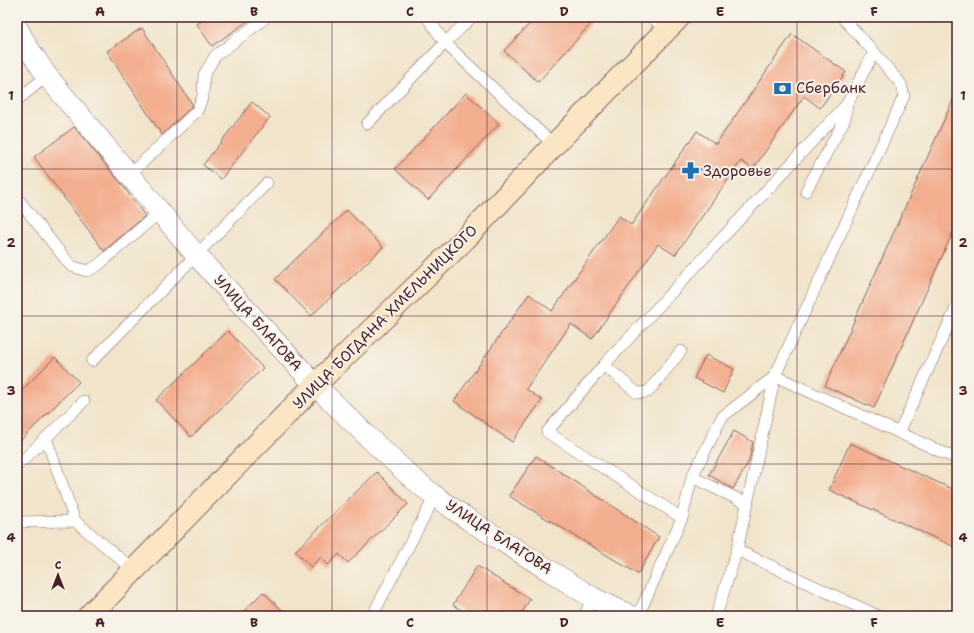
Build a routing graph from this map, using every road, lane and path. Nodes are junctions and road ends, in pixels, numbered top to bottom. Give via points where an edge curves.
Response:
1 (427, 17) edge
2 (472, 17) edge
3 (842, 17) edge
4 (264, 19) dead end
5 (666, 21) edge
6 (17, 28) edge
7 (445, 43) junction
8 (874, 52) junction
9 (47, 76) junction
10 (17, 100) edge
11 (847, 104) junction
12 (367, 124) dead end
13 (554, 145) junction
14 (130, 174) junction
15 (267, 183) dead end
16 (806, 191) dead end
17 (17, 198) edge
18 (161, 211) junction
19 (196, 255) junction
20 (957, 306) edge
21 (681, 351) dead end
22 (92, 362) dead end
23 (604, 365) junction
24 (775, 376) junction
25 (315, 385) junction
26 (84, 401) dead end
27 (899, 433) junction
28 (46, 438) junction
29 (957, 459) edge
30 (17, 466) edge
31 (692, 477) junction
32 (435, 496) junction
33 (748, 504) junction
34 (682, 518) junction
35 (76, 521) junction
36 (17, 522) edge
37 (737, 550) junction
38 (134, 570) junction
39 (593, 598) junction
40 (89, 616) edge
41 (372, 616) edge
42 (584, 616) edge
43 (631, 616) edge
44 (638, 616) edge
45 (716, 616) edge
46 (878, 616) edge

1 - 7 lane
2 - 7 lane
3 - 8 lane
4 - 14 lane via 215,56 204,75 203,96 197,111
5 - 13 main road, УЛИЦА БОГДАНА ХМЕЛЬНИЦКОГО
6 - 9 street, УЛИЦА БЛАГОВА
7 - 12 lane
7 - 13 lane
8 - 11 lane
8 - 24 lane via 901,84 904,96
9 - 10 lane
9 - 14 street, УЛИЦА БЛАГОВА
11 - 16 lane via 845,119
11 - 23 lane
13 - 25 main road, УЛИЦА БОГДАНА ХМЕЛЬНИЦКОГО via 465,239
14 - 18 street, УЛИЦА БЛАГОВА
15 - 19 lane
17 - 18 lane via 71,266 87,271 97,266
18 - 19 street, УЛИЦА БЛАГОВА
19 - 22 lane
19 - 25 street, УЛИЦА БЛАГОВА
20 - 27 lane
21 - 23 lane via 648,392 637,394
23 - 34 lane via 547,432
24 - 27 lane
24 - 31 lane via 722,417
24 - 33 lane
25 - 32 street, УЛИЦА БЛАГОВА via 411,477
25 - 38 main road, УЛИЦА БОГДАНА ХМЕЛЬНИЦКОГО
26 - 28 lane
27 - 29 lane
28 - 30 lane
28 - 35 lane
31 - 33 lane
31 - 34 lane
32 - 39 street, УЛИЦА БЛАГОВА
32 - 41 lane
33 - 37 lane
34 - 44 lane
35 - 36 lane
35 - 38 lane
37 - 45 lane
37 - 46 lane
38 - 40 main road, УЛИЦА БОГДАНА ХМЕЛЬНИЦКОГО
39 - 42 lane
39 - 43 street, УЛИЦА БЛАГОВА

